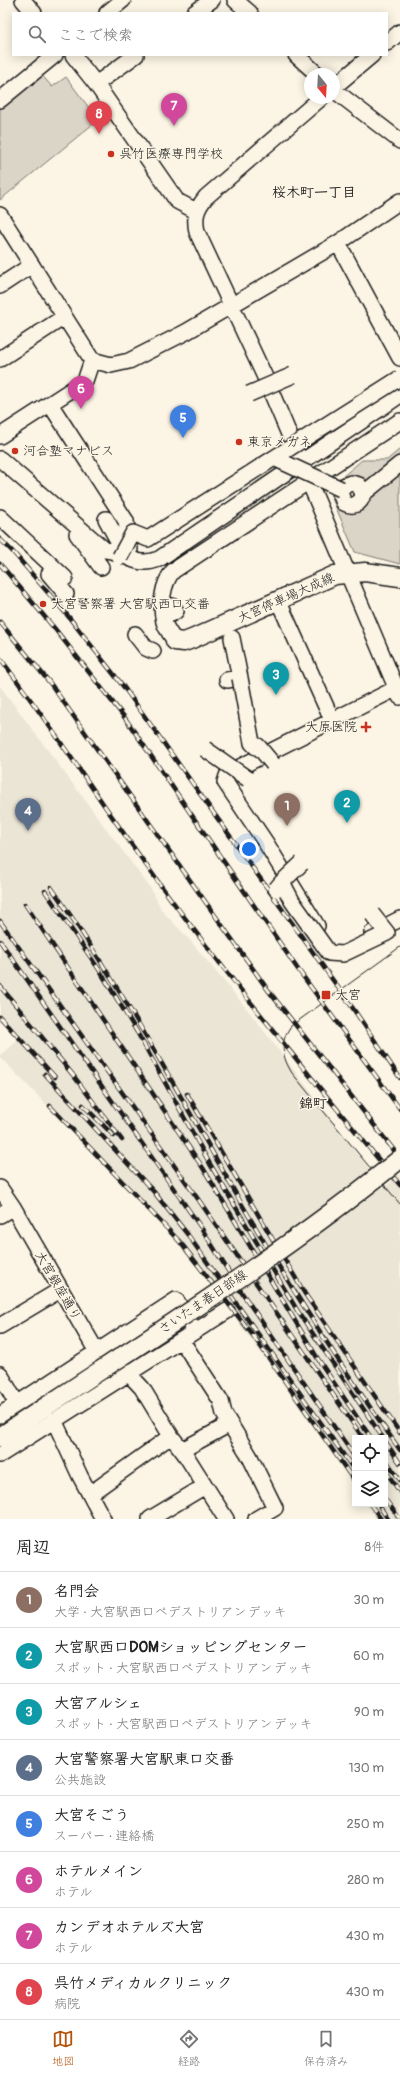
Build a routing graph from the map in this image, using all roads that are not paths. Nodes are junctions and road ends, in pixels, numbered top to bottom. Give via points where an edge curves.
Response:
1 (22, 0) edge
2 (123, 0) edge
3 (212, 0) edge
4 (236, 0) edge
5 (33, 12) edge
6 (108, 12) edge
7 (195, 12) edge
8 (249, 12) edge
9 (400, 32) edge
10 (388, 41) edge
11 (53, 56) edge
12 (74, 56) edge
13 (135, 56) edge
14 (297, 56) edge
15 (371, 56) edge
16 (310, 68) edge
17 (340, 83) edge
18 (96, 84) junction
19 (340, 93) edge
20 (0, 100) edge
21 (314, 104) edge
22 (400, 141) edge
23 (400, 201) edge
24 (196, 211) junction
25 (0, 216) edge
26 (338, 243) junction
27 (32, 265) junction
28 (0, 286) edge
29 (230, 306) junction
30 (64, 317) junction
31 (400, 358) edge
32 (0, 359) edge
33 (92, 360) junction
34 (293, 375) dead end
35 (400, 378) edge
36 (249, 394) dead end
37 (400, 395) edge
38 (50, 404) junction
39 (400, 421) edge
40 (0, 436) edge
41 (274, 458) junction
42 (0, 459) edge
43 (301, 463) junction
44 (400, 464) edge
45 (309, 481) junction
46 (0, 517) edge
47 (106, 519) dead end
48 (76, 534) dead end
49 (125, 556) junction
50 (101, 567) dead end
51 (49, 574) dead end
52 (340, 574) junction
53 (400, 577) edge
54 (65, 578) dead end
55 (66, 594) dead end
56 (278, 600) junction
57 (135, 634) dead end
58 (232, 638) dead end
59 (175, 640) joint
60 (149, 649) dead end
61 (399, 694) edge
62 (332, 720) junction
63 (205, 749) dead end
64 (273, 764) dead end
65 (248, 779) dead end
66 (302, 863) dead end
67 (372, 914) dead end
68 (393, 928) edge
69 (400, 1159) edge
70 (0, 1188) edge
71 (13, 1207) junction
72 (0, 1215) edge
73 (60, 1290) junction
74 (227, 1311) dead end
75 (0, 1326) edge
76 (196, 1331) junction
77 (182, 1341) junction
78 (97, 1352) junction
79 (128, 1373) junction
80 (0, 1374) edge
81 (17, 1404) junction
82 (0, 1415) edge
83 (54, 1420) junction
84 (230, 1424) junction
85 (171, 1436) junction
86 (0, 1437) edge
87 (182, 1450) junction
88 (0, 1455) edge
89 (205, 1486) junction
90 (90, 1494) junction
91 (103, 1519) edge
92 (150, 1519) edge
93 (226, 1519) edge
94 (256, 1519) edge

1 - 5 street
2 - 6 street
3 - 7 street
4 - 8 street
9 - 10 street
11 - 20 street
12 - 18 street
13 - 18 street
14 - 16 street
15 - 17 street
18 - 24 street via 177,201
19 - 22 street
21 - 24 street via 206,197
23 - 26 street
24 - 29 street via 197,232
25 - 27 street
26 - 29 street
26 - 31 street
27 - 28 street
27 - 30 street
29 - 33 street via 129,362 111,365
29 - 43 street via 264,375
30 - 32 street
30 - 33 street
33 - 38 street via 85,381
34 - 36 street, bridge
35 - 41 street, bridge
37 - 43 street
38 - 40 street
38 - 49 street via 126,521
39 - 45 street
41 - 44 street, bridge via 341,489 341,498 349,506 359,503 363,494
41 - 49 street, bridge via 148,539 134,533
42 - 49 street via 105,550
43 - 45 street
43 - 49 street via 159,559 146,562
45 - 52 street
45 - 59 street via 181,565 168,577 162,610 164,623
46 - 54 street
47 - 49 street
48 - 50 street
51 - 55 street
52 - 53 main road, 大宮停車場大成線 via 365,572
52 - 56 main road, 大宮停車場大成線
52 - 61 street
56 - 59 main road, 大宮停車場大成線 via 192,639 184,642
56 - 62 street
57 - 60 street
58 - 64 street, bridge via 234,679 252,743 258,746
61 - 62 street
62 - 68 street via 228,774 225,782 329,946 339,948
63 - 65 street, bridge
66 - 68 street, bridge via 279,885 329,953 343,954
67 - 68 street, bridge
69 - 86 main road, さいたま春日部線, bridge via 303,1234 216,1295
70 - 71 street, 大宮銀座通り
71 - 72 street
71 - 73 street, 大宮銀座通り
73 - 75 street
73 - 78 street, 大宮銀座通り
74 - 76 street
76 - 77 street
76 - 78 street via 176,1300
77 - 79 street
77 - 84 street via 221,1400 224,1414
78 - 79 street, 大宮銀座通り
78 - 81 street
79 - 83 street
79 - 85 street, 大宮銀座通り via 142,1388
80 - 81 street
81 - 82 street
83 - 88 street
83 - 90 street
84 - 87 street
84 - 94 street via 250,1457 275,1508
85 - 87 street, 大宮銀座通り
85 - 90 street
87 - 89 street, 大宮銀座通り
89 - 92 street
89 - 93 street, 大宮銀座通り
90 - 91 street

